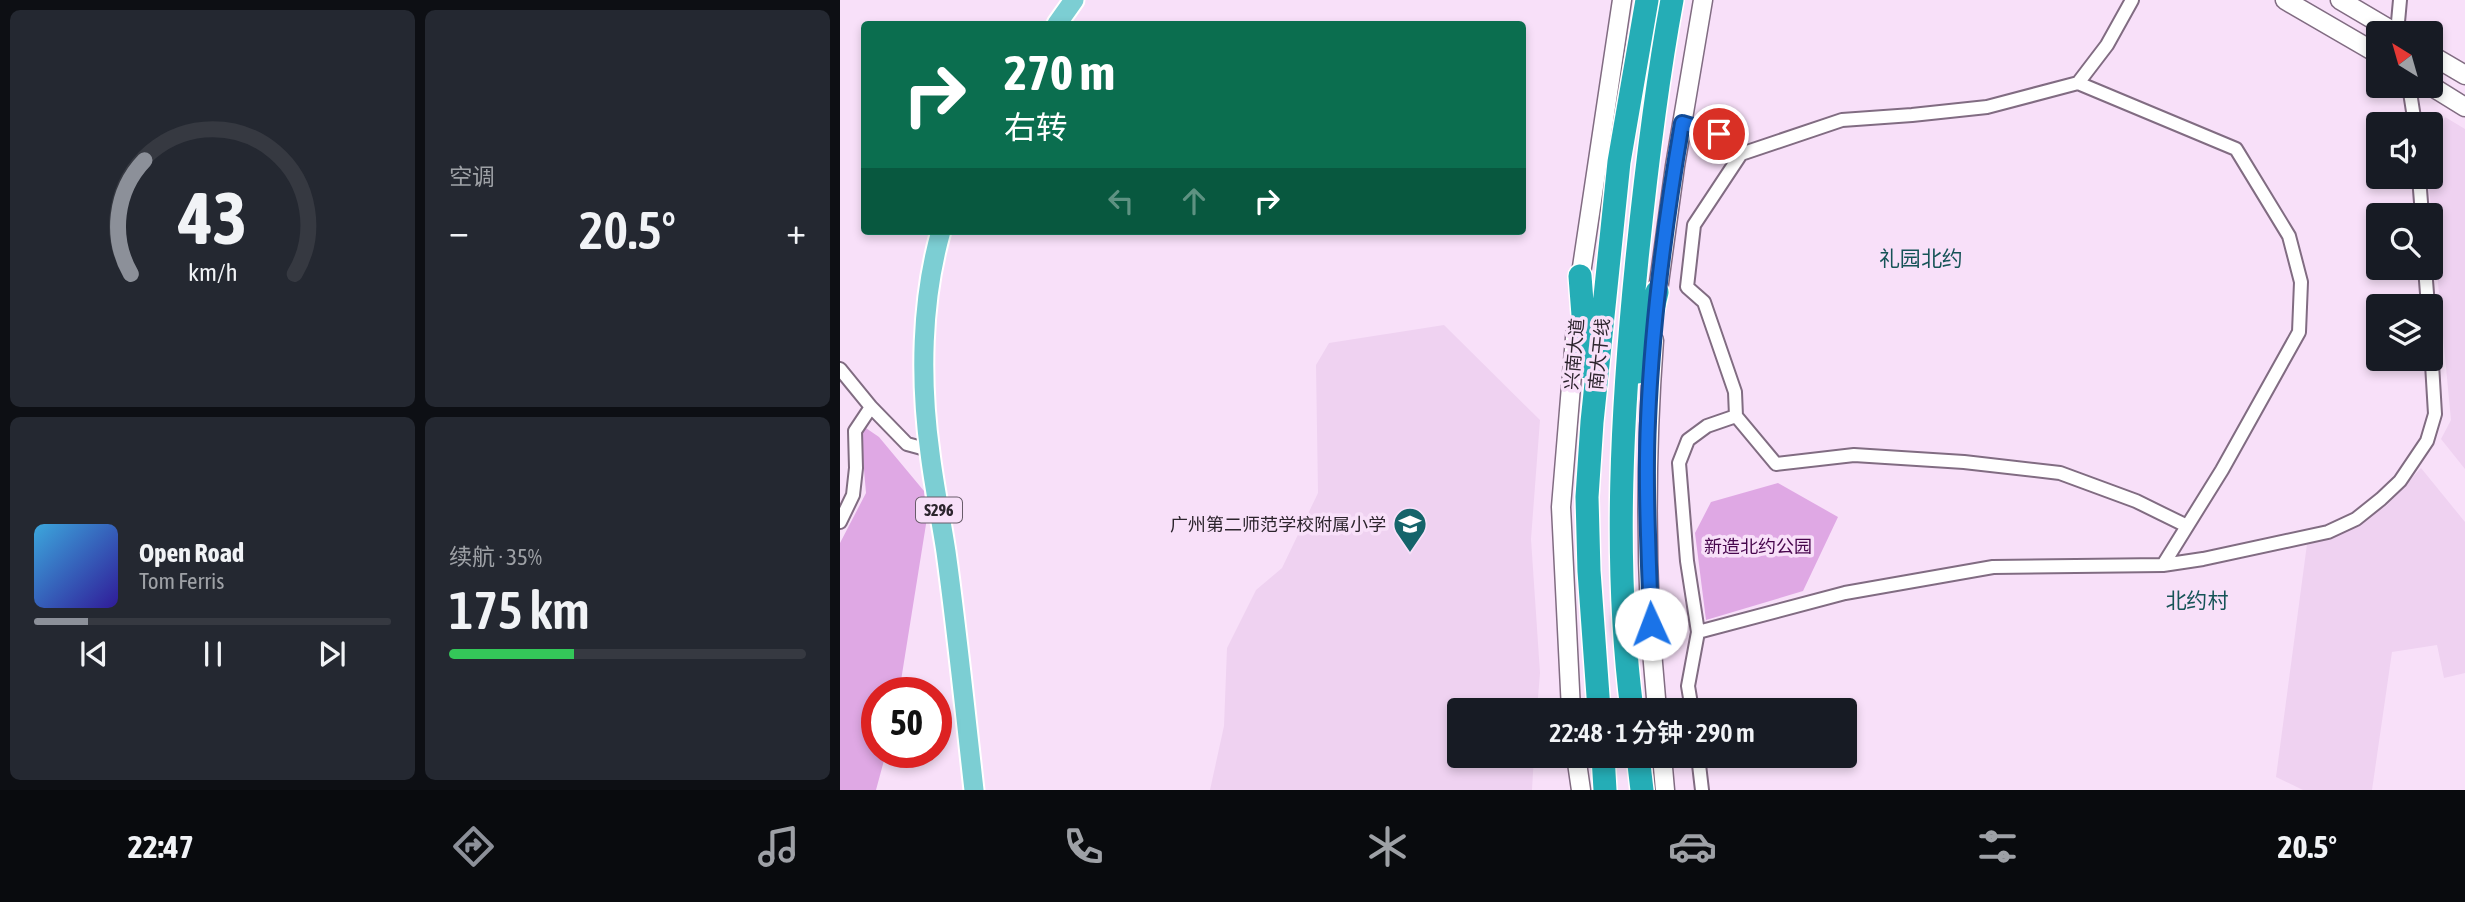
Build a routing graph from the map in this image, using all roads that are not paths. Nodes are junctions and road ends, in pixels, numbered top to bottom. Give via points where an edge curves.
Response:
1 (1074, 0) edge
2 (1622, 0) edge
3 (1647, 0) edge
4 (1672, 0) edge
5 (1703, 0) edge
6 (2132, 0) edge
7 (2340, 0) edge
8 (2400, 0) edge
9 (2292, 1) edge
10 (1058, 21) edge
11 (2376, 21) edge
12 (2398, 21) edge
13 (2366, 47) edge
14 (2443, 62) edge
15 (2465, 75) edge
16 (2078, 83) junction
17 (2443, 93) edge
18 (2465, 107) edge
19 (1682, 123) junction
20 (1741, 155) junction
21 (940, 235) edge
22 (1580, 276) junction
23 (1657, 292) junction
24 (840, 369) edge
25 (2433, 371) edge
26 (871, 407) junction
27 (1735, 416) junction
28 (1592, 422) junction
29 (1623, 436) junction
30 (929, 450) junction
31 (840, 522) edge
32 (2187, 526) junction
33 (2163, 565) junction
34 (1698, 632) junction
35 (1570, 698) edge
36 (1598, 698) edge
37 (1630, 698) edge
38 (1656, 698) edge
39 (1690, 698) edge
40 (1578, 768) edge
41 (1603, 768) edge
42 (1639, 768) edge
43 (1662, 768) edge
44 (1699, 768) edge
45 (974, 790) edge
46 (1581, 790) edge
47 (1605, 790) edge
48 (1642, 790) edge
49 (1665, 790) edge
50 (1702, 790) edge

1 - 10 main road
2 - 22 main road, 兴南大道
3 - 28 highway, 南大干线 via 1619,162
4 - 29 highway, 南大干线 via 1645,182
5 - 19 main road
6 - 16 street via 2107,45
7 - 11 main road
8 - 12 street
9 - 13 main road
14 - 15 main road
16 - 20 street via 1987,107 1842,120
16 - 32 street via 2236,149 2289,236 2301,282 2300,332
17 - 18 main road
19 - 20 street via 1719,134
19 - 23 main road
20 - 27 street via 1694,225 1687,287 1704,302 1735,392
21 - 30 main road, S296 via 925,336
22 - 28 highway
22 - 35 main road, 兴南大道 via 1561,507
23 - 29 highway
23 - 38 main road via 1647,525
24 - 26 street
25 - 33 street via 2435,405 2430,434 2400,481 2372,508 2328,532
26 - 30 street via 907,444
26 - 31 street via 855,431 853,495
27 - 32 street via 1776,464 1854,455 2060,473
27 - 34 street via 1707,426 1688,440 1679,463
28 - 36 highway, 南大干线 via 1588,571
29 - 37 highway, 南大干线 via 1622,565
30 - 45 main road, S296
32 - 33 street
33 - 34 street via 1993,567 1845,593
34 - 39 street
40 - 46 main road
41 - 47 highway
42 - 48 highway
43 - 49 main road
44 - 50 street

